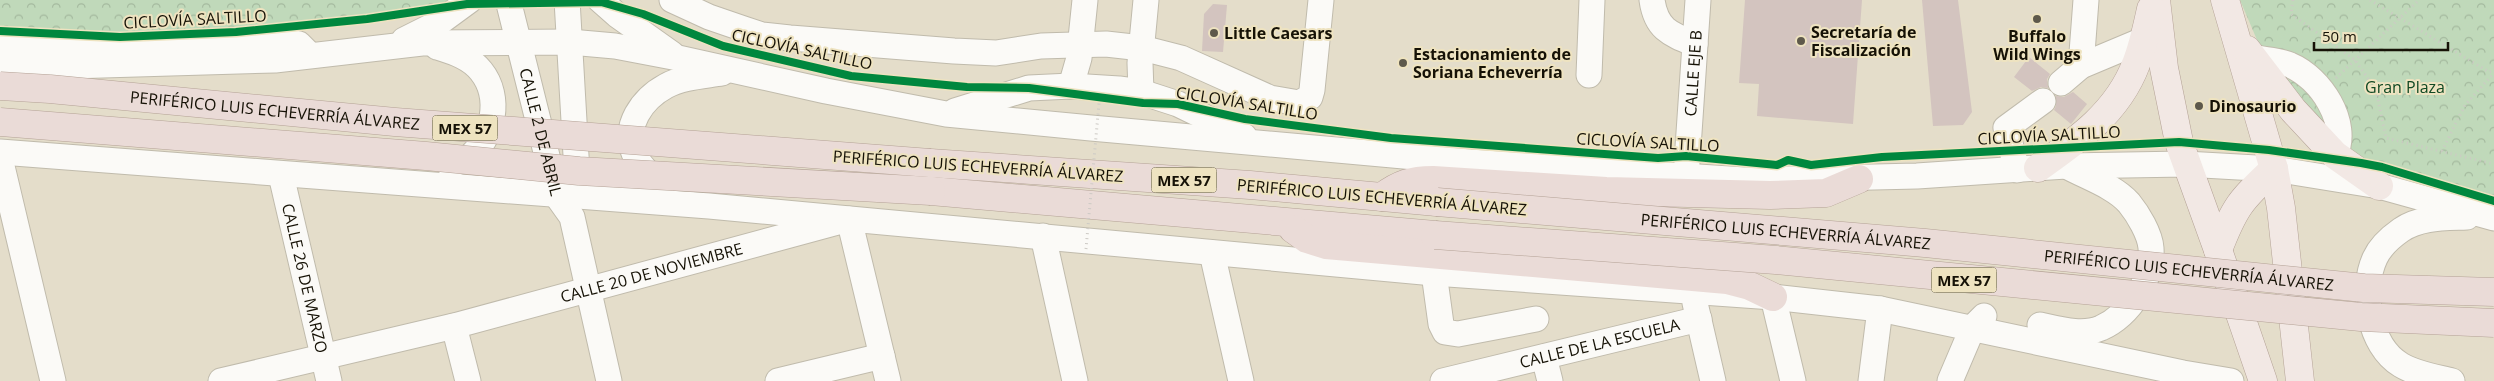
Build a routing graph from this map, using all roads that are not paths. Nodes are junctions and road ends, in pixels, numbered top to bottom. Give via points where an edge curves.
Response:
1 (470, 0) edge
2 (508, 0) edge
3 (567, 0) edge
4 (600, 0) edge
5 (672, 0) edge
6 (1085, 0) edge
7 (1146, 0) edge
8 (1321, 0) edge
9 (1592, 0) edge
10 (1652, 0) edge
11 (1698, 0) edge
12 (2086, 0) edge
13 (2155, 0) edge
14 (2225, 0) edge
15 (2234, 30) junction
16 (2143, 40) junction
17 (570, 42) junction
18 (422, 43) junction
19 (518, 43) junction
20 (0, 44) edge
21 (1695, 44) junction
22 (1081, 45) junction
23 (394, 46) junction
24 (1142, 48) junction
25 (310, 56) junction
26 (678, 58) junction
27 (2252, 58) junction
28 (0, 64) edge
29 (2081, 66) junction
30 (735, 71) junction
31 (1589, 75) dead end
32 (2062, 83) dead end
33 (0, 86) edge
34 (1081, 91) junction
35 (1141, 92) junction
36 (2043, 101) dead end
37 (946, 114) junction
38 (0, 122) edge
39 (1257, 143) junction
40 (0, 152) edge
41 (2335, 154) junction
42 (0, 158) edge
43 (2185, 164) junction
44 (2066, 166) junction
45 (2028, 169) junction
46 (2274, 169) junction
47 (282, 175) junction
48 (1686, 177) junction
49 (1859, 179) junction
50 (377, 182) junction
51 (2379, 186) junction
52 (1382, 197) junction
53 (569, 203) junction
54 (709, 206) junction
55 (2489, 217) edge
56 (849, 219) junction
57 (1285, 222) junction
58 (1043, 236) junction
59 (2218, 250) junction
60 (1212, 253) junction
61 (1434, 272) junction
62 (587, 288) junction
63 (1692, 291) junction
64 (2494, 292) edge
65 (1773, 297) junction
66 (1880, 309) junction
67 (1536, 319) dead end
68 (1699, 319) junction
69 (2494, 323) edge
70 (454, 326) junction
71 (1973, 327) junction
72 (882, 356) junction
73 (1544, 356) junction
74 (326, 370) edge
75 (53, 381) edge
76 (221, 381) edge
77 (468, 381) edge
78 (609, 381) edge
79 (778, 381) edge
80 (888, 381) edge
81 (1076, 381) edge
82 (1240, 381) edge
83 (1443, 381) edge
84 (1550, 381) edge
85 (1714, 381) edge
86 (1793, 381) edge
87 (1871, 381) edge
88 (1950, 381) edge
89 (2231, 381) edge
90 (2263, 381) edge
91 (2300, 381) edge
92 (2452, 381) edge

1 - 23 street via 440,22
2 - 19 street, CALLE 2 DE ABRIL
3 - 17 street, CALLE 2 DE ABRIL
4 - 26 street
5 - 22 street via 753,32 790,38 996,52
6 - 22 street
7 - 24 street
8 - 24 street via 1312,90 1310,97 1299,103 1270,98 1181,58
9 - 31 street
10 - 21 street via 1653,11 1661,26 1669,34
11 - 21 street, CALLE EJE B
12 - 29 street
13 - 16 main road
13 - 43 main road via 2168,90
14 - 15 main road
15 - 27 main road
15 - 46 main road
16 - 29 street
16 - 45 main road via 2137,64 2126,85 2101,120 2082,137
17 - 19 street, PERIFÉRICO LUIS ECHEVERRÍA ÁLVAREZ
17 - 26 street, PERIFÉRICO LUIS ECHEVERRÍA ÁLVAREZ via 615,46
17 - 53 street, CALLE 2 DE ABRIL
18 - 19 street, PERIFÉRICO LUIS ECHEVERRÍA ÁLVAREZ
18 - 23 street, PERIFÉRICO LUIS ECHEVERRÍA ÁLVAREZ
18 - 50 street via 461,55 481,71 493,95 493,119 484,141 468,158 449,167
19 - 53 street, CALLE 2 DE ABRIL
20 - 25 street via 51,48 290,42 299,44
21 - 48 street, CALLE EJE B
22 - 24 street
22 - 34 street
23 - 25 street, PERIFÉRICO LUIS ECHEVERRÍA ÁLVAREZ
24 - 35 street
25 - 28 street, PERIFÉRICO LUIS ECHEVERRÍA ÁLVAREZ via 154,64
26 - 30 street, PERIFÉRICO LUIS ECHEVERRÍA ÁLVAREZ
27 - 41 main road via 2293,110
27 - 41 street via 2290,65 2303,72 2322,92 2337,122 2339,146
29 - 32 street
30 - 37 street, PERIFÉRICO LUIS ECHEVERRÍA ÁLVAREZ
30 - 54 street via 667,85 642,103 630,133 634,153 648,174 666,190
33 - 52 highway, PERIFÉRICO LUIS ECHEVERRÍA ÁLVAREZ / MEX 57, bridge via 530,134
34 - 35 street
34 - 37 street via 1029,88
35 - 39 street via 1178,104
36 - 45 street via 2006,128
37 - 39 street, PERIFÉRICO LUIS ECHEVERRÍA ÁLVAREZ
38 - 57 highway, PERIFÉRICO LUIS ECHEVERRÍA ÁLVAREZ / MEX 57, bridge via 579,171 931,191
39 - 48 street, PERIFÉRICO LUIS ECHEVERRÍA ÁLVAREZ
40 - 47 street
41 - 51 main road
42 - 75 street
43 - 44 street, PERIFÉRICO LUIS ECHEVERRÍA ÁLVAREZ
43 - 46 street, PERIFÉRICO LUIS ECHEVERRÍA ÁLVAREZ
43 - 59 main road
44 - 45 street, PERIFÉRICO LUIS ECHEVERRÍA ÁLVAREZ
44 - 71 street via 2102,184 2128,202 2141,222 2151,246 2149,272 2138,294 2118,317 2100,328 2069,331 1988,316 1979,319
45 - 49 street, PERIFÉRICO LUIS ECHEVERRÍA ÁLVAREZ
46 - 51 street, PERIFÉRICO LUIS ECHEVERRÍA ÁLVAREZ
46 - 59 main road via 2237,206
46 - 91 main road
47 - 50 street
47 - 74 street, CALLE 26 DE MARZO
48 - 49 street, PERIFÉRICO LUIS ECHEVERRÍA ÁLVAREZ
49 - 52 highway via 1826,193 1770,195 1606,191 1412,180
50 - 53 street
51 - 55 street, PERIFÉRICO LUIS ECHEVERRÍA ÁLVAREZ
52 - 64 highway, PERIFÉRICO LUIS ECHEVERRÍA ÁLVAREZ / MEX 57, bridge via 1925,243 2364,288
53 - 54 street
53 - 62 street, CALLE 2 DE ABRIL
54 - 56 street
55 - 92 street via 2419,221 2387,241 2375,258 2370,275 2371,319 2379,340 2401,365
56 - 58 street
56 - 62 street, CALLE 20 DE NOVIEMBRE
56 - 72 street
57 - 65 highway via 1306,239 1326,245 1727,280
57 - 69 highway, PERIFÉRICO LUIS ECHEVERRÍA ÁLVAREZ / MEX 57, bridge via 1776,260 2361,317
58 - 60 street
58 - 81 street
59 - 90 main road
60 - 61 street
60 - 82 street
61 - 63 street
61 - 67 street via 1441,324 1446,332 1458,334
62 - 70 street, CALLE 20 DE NOVIEMBRE
62 - 78 street, CALLE 2 DE ABRIL
63 - 65 street
63 - 68 street
65 - 66 street
65 - 86 street
66 - 71 street
66 - 87 street
68 - 73 street, CALLE DE LA ESCUELA
68 - 85 street
70 - 74 street, CALLE 20 DE NOVIEMBRE
70 - 77 street
71 - 88 street
71 - 89 street
72 - 79 street
72 - 80 street
73 - 83 street, CALLE DE LA ESCUELA
73 - 84 street
74 - 76 street, CALLE 20 DE NOVIEMBRE

